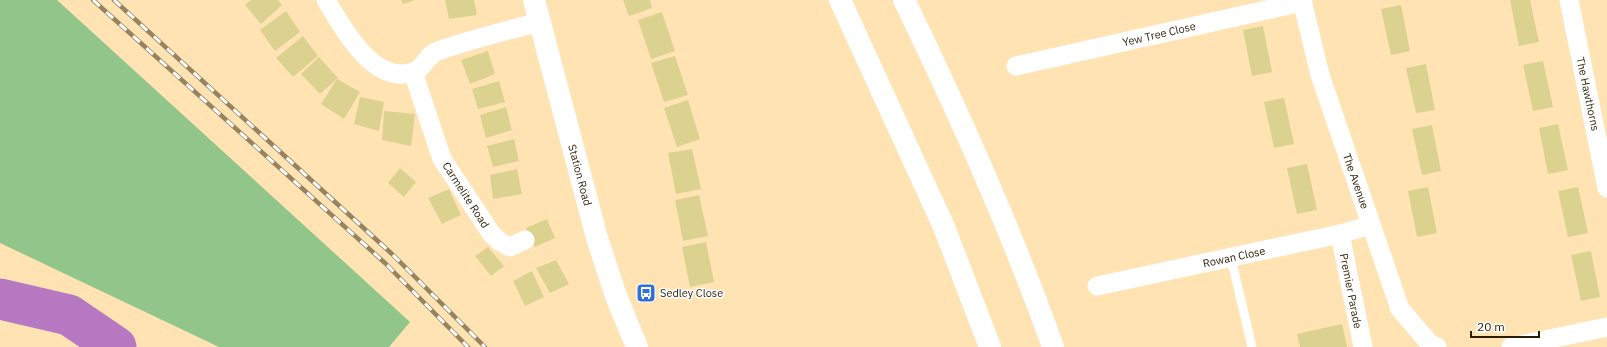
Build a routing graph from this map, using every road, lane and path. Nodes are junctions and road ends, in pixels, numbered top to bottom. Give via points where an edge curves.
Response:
1 (326, 0) edge
2 (534, 0) edge
3 (840, 0) edge
4 (904, 0) edge
5 (1569, 0) edge
6 (1302, 1) edge
7 (540, 22) junction
8 (1016, 66) dead end
9 (413, 72) junction
10 (1607, 188) edge
11 (1371, 225) junction
12 (1340, 234) junction
13 (525, 240) dead end
14 (1231, 258) junction
15 (1097, 286) dead end
16 (1607, 327) edge
17 (637, 347) edge
18 (990, 347) edge
19 (1053, 347) edge
20 (1252, 347) edge
21 (1363, 347) edge
22 (1437, 347) edge
23 (1511, 347) edge

1 - 9 street via 354,44 377,67 396,74
2 - 7 main road, Station Road
3 - 18 main road via 944,227
4 - 19 main road via 935,63 989,188
5 - 10 street, The Hawthorns
6 - 8 street, Yew Tree Close
6 - 11 street, The Avenue via 1320,75
7 - 9 street via 436,51
7 - 17 main road, Station Road via 596,238
9 - 13 street, Carmelite Road via 442,159 491,233 499,241 510,246
11 - 12 street, Rowan Close
11 - 22 street, The Avenue via 1400,309 1432,345
12 - 14 street, Rowan Close
12 - 21 street, Premier Parade
14 - 15 street, Rowan Close
14 - 20 lane
16 - 23 street

